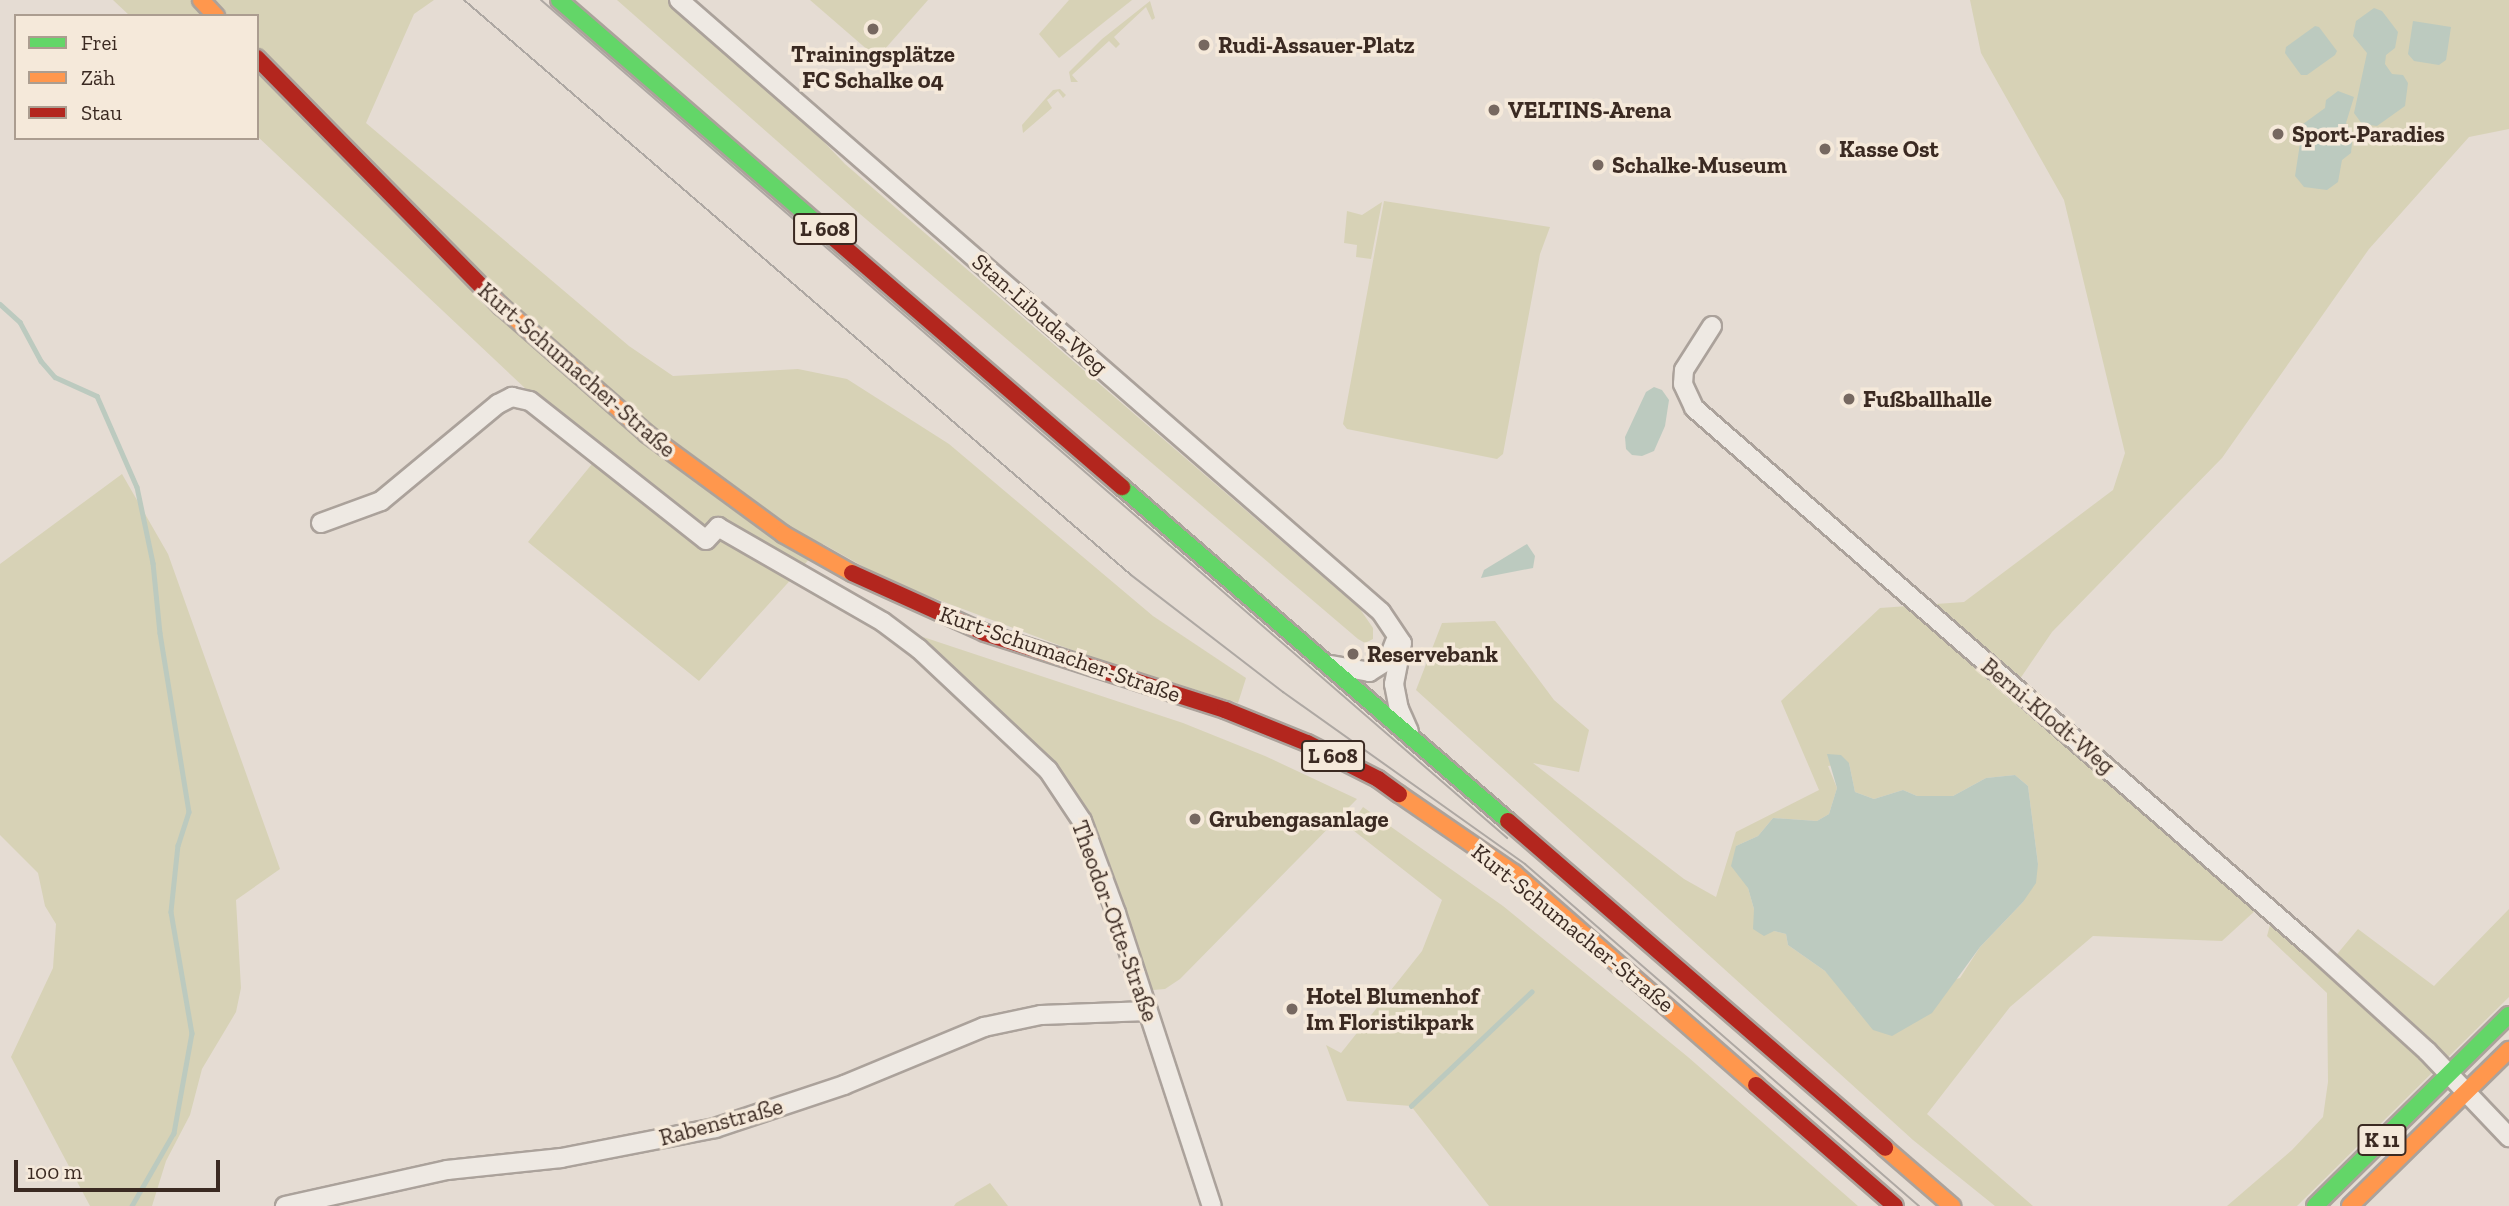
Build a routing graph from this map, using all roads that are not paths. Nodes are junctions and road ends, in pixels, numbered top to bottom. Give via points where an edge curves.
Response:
1 (201, 0) edge
2 (559, 0) edge
3 (679, 0) edge
4 (214, 14) edge
5 (259, 60) edge
6 (1712, 326) dead end
7 (321, 523) dead end
8 (1397, 633) junction
9 (1325, 663) junction
10 (1412, 737) junction
11 (1148, 1011) junction
12 (2509, 1015) edge
13 (2509, 1049) edge
14 (2449, 1074) junction
15 (2467, 1091) junction
16 (2509, 1136) edge
17 (285, 1206) edge
18 (1212, 1206) edge
19 (1895, 1206) edge
20 (1952, 1206) edge
21 (2315, 1206) edge
22 (2350, 1206) edge

1 - 4 main road
2 - 9 main road, Kurt-Schumacher-Straße / L 608
3 - 8 street, Stan-Libuda-Weg via 1381,612
5 - 19 main road, Kurt-Schumacher-Straße / L 608 via 488,294 647,434 760,518 874,585 940,615 1225,710 1307,743 1378,779 1514,873
6 - 14 street, Berni-Klodt-Weg via 1684,370 1683,384 1694,408 2133,789
7 - 11 street, Theodor-Otte-Straße via 381,501 498,404 512,397 530,401 706,540 718,527 883,622 947,673 1048,770 1089,836
8 - 9 street via 1388,660 1369,672
8 - 10 street via 1402,643 1395,696
9 - 10 main road, Kurt-Schumacher-Straße / L 608
10 - 20 main road, Kurt-Schumacher-Straße / L 608
11 - 17 street, Rabenstraße via 1041,1015 984,1027 844,1085 715,1128 576,1156 447,1170
11 - 18 street, Theodor-Otte-Straße
12 - 14 main road, K 11
13 - 15 main road, K 11
14 - 15 street, Berni-Klodt-Weg
14 - 21 main road, K 11
15 - 16 street, Berni-Klodt-Weg
15 - 22 main road, K 11

